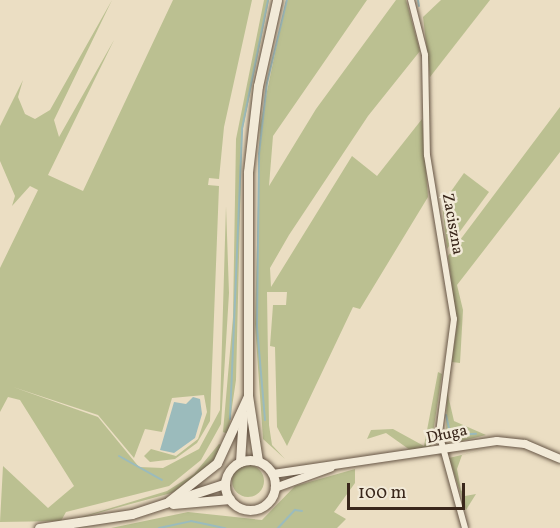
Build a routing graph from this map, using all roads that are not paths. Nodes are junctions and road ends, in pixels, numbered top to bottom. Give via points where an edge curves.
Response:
1 (277, 0) edge
2 (411, 0) edge
3 (248, 396) junction
4 (243, 411) junction
5 (442, 452) junction
6 (560, 459) edge
7 (258, 461) junction
8 (240, 462) junction
9 (337, 465) junction
10 (273, 474) junction
11 (224, 484) junction
12 (275, 488) junction
13 (230, 499) junction
14 (167, 506) junction
15 (39, 528) edge
16 (465, 528) edge

1 - 3 main road via 250,147
2 - 5 street, Zaciszna via 425,55 427,155 454,320 440,403
3 - 4 main road
3 - 7 main road
4 - 8 main road
4 - 14 main road via 217,462
5 - 6 street, Długa via 505,441
5 - 9 street, Długa
5 - 16 street, Zaciszna
7 - 8 main road
7 - 10 main road
8 - 11 main road
9 - 10 street, Długa
9 - 12 street, Długa
10 - 12 main road
11 - 13 main road
11 - 14 main road
12 - 13 main road via 269,501 256,509
13 - 14 main road
14 - 15 main road

